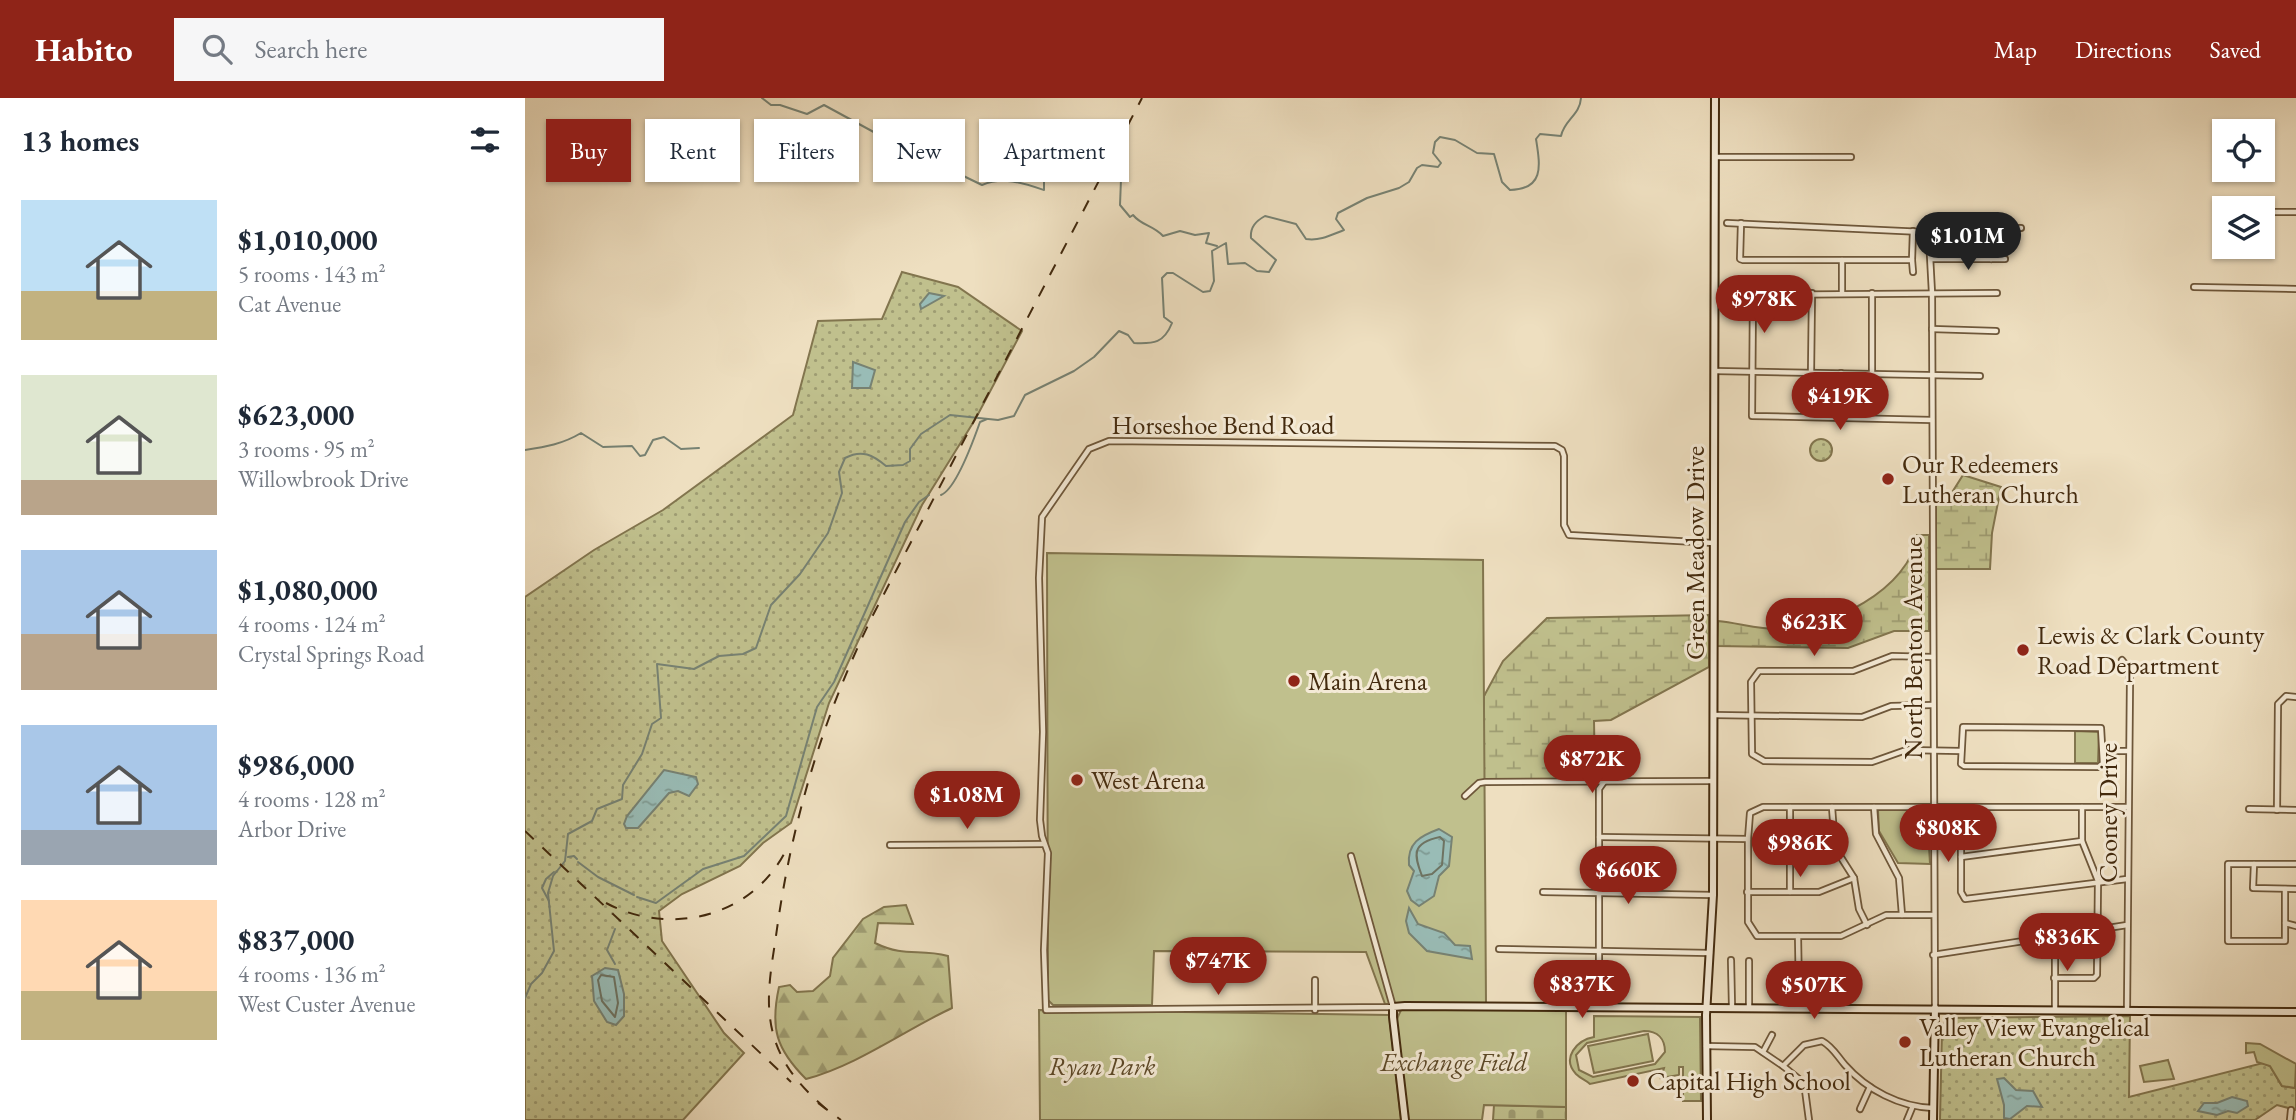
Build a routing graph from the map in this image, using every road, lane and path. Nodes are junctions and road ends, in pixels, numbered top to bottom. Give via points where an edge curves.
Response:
1 (1715, 98) edge
2 (1715, 157) junction
3 (1851, 157) dead end
4 (2275, 212) edge
5 (2296, 212) edge
6 (1929, 219) dead end
7 (1727, 223) dead end
8 (1741, 223) junction
9 (2021, 228) dead end
10 (2005, 229) junction
11 (1913, 231) junction
12 (1929, 231) junction
13 (1931, 259) junction
14 (1991, 259) junction
15 (2005, 259) dead end
16 (1842, 260) junction
17 (1912, 260) junction
18 (1913, 272) dead end
19 (2194, 287) dead end
20 (2296, 289) edge
21 (1812, 293) junction
22 (1842, 293) junction
23 (1872, 293) junction
24 (1932, 293) junction
25 (1997, 293) dead end
26 (1932, 329) junction
27 (1996, 331) dead end
28 (1714, 371) junction
29 (1751, 371) junction
30 (1811, 373) junction
31 (1841, 373) junction
32 (1872, 374) junction
33 (1931, 375) junction
34 (1980, 376) dead end
35 (1841, 420) junction
36 (1932, 420) junction
37 (1714, 543) junction
38 (1933, 657) junction
39 (2122, 660) dead end
40 (2296, 697) edge
41 (1932, 705) junction
42 (1714, 715) junction
43 (1751, 716) junction
44 (1932, 751) junction
45 (1961, 751) junction
46 (2102, 751) junction
47 (2128, 751) junction
48 (1713, 781) junction
49 (1604, 782) junction
50 (1465, 796) dead end
51 (1790, 807) junction
52 (1832, 807) junction
53 (1874, 807) junction
54 (1932, 807) junction
55 (1961, 807) junction
56 (2082, 807) junction
57 (2127, 807) junction
58 (2249, 809) dead end
59 (2277, 810) junction
60 (2296, 810) edge
61 (1599, 837) junction
62 (1713, 839) junction
63 (1748, 839) junction
64 (2082, 841) junction
65 (1045, 844) junction
66 (890, 845) dead end
67 (1351, 856) dead end
68 (1961, 857) junction
69 (2253, 864) junction
70 (2296, 864) edge
71 (1854, 878) junction
72 (2127, 879) junction
73 (2098, 881) junction
74 (2285, 889) junction
75 (2296, 889) edge
76 (1543, 892) dead end
77 (1747, 892) junction
78 (1790, 892) junction
79 (1599, 893) junction
80 (1713, 895) junction
81 (1902, 915) junction
82 (1932, 915) junction
83 (2285, 923) junction
84 (1867, 925) junction
85 (2127, 925) junction
86 (2296, 926) edge
87 (2097, 929) junction
88 (1798, 936) junction
89 (2055, 936) junction
90 (1499, 949) dead end
91 (1599, 951) junction
92 (1710, 953) junction
93 (1933, 955) junction
94 (1731, 960) dead end
95 (1749, 961) dead end
96 (2055, 978) junction
97 (1315, 980) dead end
98 (1774, 983) dead end
99 (1799, 983) junction
100 (1799, 992) dead end
101 (1393, 1007) junction
102 (1599, 1007) junction
103 (1706, 1007) junction
104 (1732, 1007) junction
105 (1749, 1007) junction
106 (1935, 1009) junction
107 (1315, 1010) junction
108 (2056, 1010) junction
109 (2127, 1010) junction
110 (2296, 1012) edge
111 (1772, 1035) dead end
112 (1706, 1046) junction
113 (1763, 1052) junction
114 (1783, 1066) junction
115 (1870, 1087) junction
116 (1912, 1107) junction
117 (1933, 1108) junction
118 (1860, 1109) dead end
119 (2291, 1110) dead end
120 (1405, 1120) edge
121 (1707, 1120) edge
122 (1809, 1120) edge
123 (1907, 1120) edge
124 (1933, 1120) edge
125 (2290, 1120) edge

1 - 2 main road, Green Meadow Drive
2 - 3 street
2 - 28 main road, Green Meadow Drive
4 - 5 street
6 - 12 street, North Benton Avenue
7 - 8 street
8 - 11 street
8 - 16 street via 1740,259
9 - 10 street
10 - 12 street
10 - 14 street
11 - 12 street
11 - 17 street
12 - 13 street, North Benton Avenue
13 - 14 street
13 - 24 street, North Benton Avenue
14 - 15 street
16 - 17 street
16 - 22 street
17 - 18 street
19 - 20 street
21 - 22 street
21 - 29 street via 1753,295
21 - 30 street
22 - 23 street
23 - 24 street
23 - 32 street
24 - 25 street
24 - 26 street, North Benton Avenue
26 - 27 street
26 - 33 street, North Benton Avenue
28 - 29 street
28 - 37 main road, Green Meadow Drive
29 - 30 street
29 - 35 street via 1752,416
30 - 31 street
31 - 32 street
31 - 35 street
32 - 33 street
33 - 34 street
33 - 36 street, North Benton Avenue
35 - 36 street
36 - 38 street, North Benton Avenue
37 - 42 main road, Green Meadow Drive
37 - 65 street, Horseshoe Bend Road via 1569,535 1564,525 1564,456 1555,446 1116,441 1095,445 1042,517 1040,820
38 - 41 street, North Benton Avenue
38 - 43 street via 1892,656 1853,671 1759,671 1751,682
39 - 47 street, Cooney Drive via 2130,676
40 - 59 street via 2286,696 2278,704
41 - 43 street via 1891,706 1862,717
41 - 44 street, North Benton Avenue
42 - 43 street
42 - 48 main road, Green Meadow Drive
43 - 44 street via 1752,754 1764,761 1872,762 1900,751
44 - 45 street
44 - 54 street, North Benton Avenue
45 - 46 street via 1964,766 2086,767 2101,766
45 - 46 street via 1963,727 1990,727 2101,728
46 - 47 street
47 - 57 street, Cooney Drive
48 - 49 street
48 - 62 main road, Green Meadow Drive
49 - 50 street via 1485,782
49 - 61 street via 1599,789
51 - 52 street
51 - 63 street via 1755,808 1748,818
51 - 78 street
52 - 53 street
52 - 71 street via 1835,848
53 - 54 street
53 - 81 street via 1876,834 1899,877
54 - 55 street
54 - 82 street, North Benton Avenue
55 - 56 street
55 - 68 street
56 - 57 street
56 - 64 street
57 - 72 street, Cooney Drive
58 - 59 street
59 - 60 street
61 - 62 street
61 - 79 street
62 - 63 street
62 - 80 main road, Green Meadow Drive
63 - 77 street
64 - 68 street
64 - 73 street
65 - 66 street
65 - 107 street, Horseshoe Bend Road via 1046,1010
67 - 101 street
68 - 73 street via 1961,892 1968,900
69 - 70 street
69 - 74 street via 2253,888
69 - 83 street via 2228,864 2228,941 2285,941
71 - 78 street via 1822,891
71 - 84 street
72 - 73 street
72 - 85 street, Cooney Drive
73 - 87 street
74 - 75 street
74 - 83 street
76 - 79 street
77 - 78 street
77 - 88 street via 1753,933
79 - 80 street
79 - 91 street
80 - 92 main road, Green Meadow Drive
81 - 82 street
81 - 84 street via 1886,915
82 - 93 street, North Benton Avenue
83 - 86 street
84 - 88 street via 1841,936
85 - 87 street
85 - 109 street, Cooney Drive
87 - 89 street
87 - 96 street via 2096,977
88 - 99 street
89 - 93 street
89 - 96 street
90 - 91 street
91 - 92 street
91 - 102 street
92 - 103 main road, Green Meadow Drive
93 - 106 street, North Benton Avenue
94 - 104 street
95 - 105 street
96 - 108 street
97 - 107 street
98 - 99 street
99 - 100 street
101 - 102 main road
101 - 107 street
101 - 120 main road
102 - 103 main road
103 - 104 main road
103 - 112 main road, Green Meadow Drive
104 - 105 main road
105 - 106 main road
106 - 108 main road
106 - 117 main road, North Benton Avenue
108 - 109 main road
109 - 110 main road
111 - 113 street
112 - 113 street via 1752,1046
112 - 121 main road, Green Meadow Drive
113 - 114 street
114 - 115 street via 1804,1045 1822,1041
114 - 122 street via 1805,1090
115 - 116 street
115 - 118 street
116 - 117 street
116 - 123 street
117 - 124 main road, North Benton Avenue
119 - 125 street

